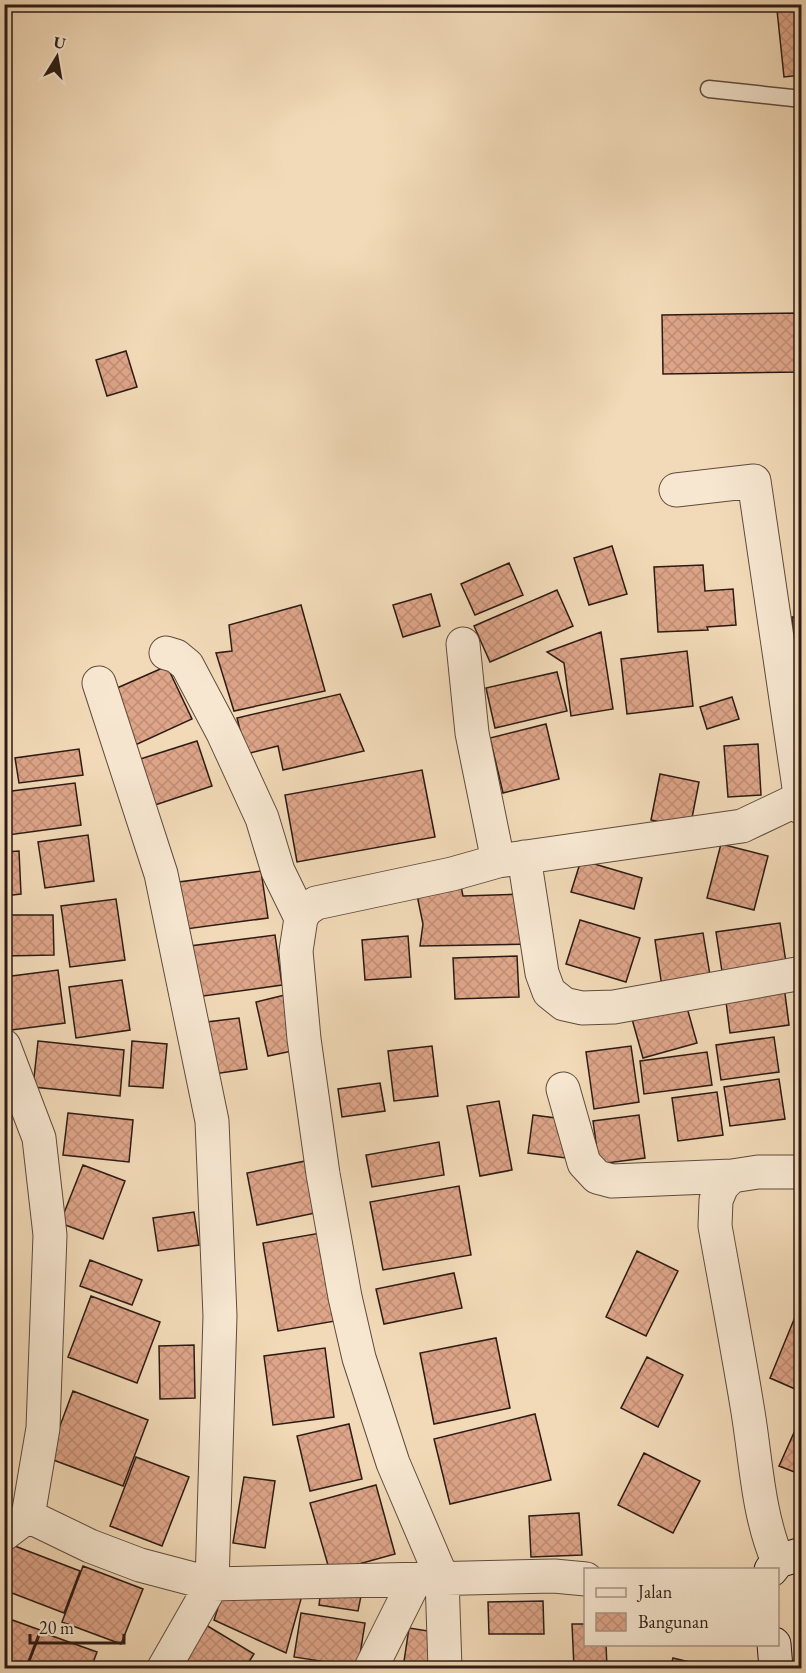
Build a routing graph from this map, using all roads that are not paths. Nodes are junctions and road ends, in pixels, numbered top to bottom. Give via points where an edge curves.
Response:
1 (709, 89) dead end
2 (801, 99) edge
3 (676, 490) dead end
4 (463, 644) dead end
5 (166, 653) dead end
6 (99, 683) dead end
7 (800, 788) edge
8 (511, 859) junction
9 (301, 918) junction
10 (801, 973) edge
11 (4, 1046) edge
12 (563, 1089) dead end
13 (801, 1172) edge
14 (732, 1176) junction
15 (16, 1525) edge
16 (784, 1561) edge
17 (429, 1579) junction
18 (584, 1579) edge
19 (212, 1584) junction
20 (774, 1646) edge
21 (164, 1668) edge
22 (371, 1668) edge
23 (445, 1668) edge
24 (776, 1668) edge

1 - 2 lane
3 - 7 street via 754,481
4 - 8 street via 472,733
5 - 9 street via 187,665 223,733
6 - 19 street via 160,874 212,1121 220,1316
7 - 8 street via 742,825
8 - 9 street via 316,903
8 - 10 street via 542,973 549,992 564,1004 614,1007
9 - 17 street via 296,951 304,1039 345,1298 359,1359
11 - 15 street via 39,1138 50,1236 43,1428
12 - 14 street via 584,1163 597,1177 612,1181
13 - 14 street
14 - 16 street via 716,1200 715,1226 770,1542
15 - 19 street
17 - 18 street
17 - 19 street
17 - 22 street
17 - 23 street
19 - 21 street
20 - 24 street

